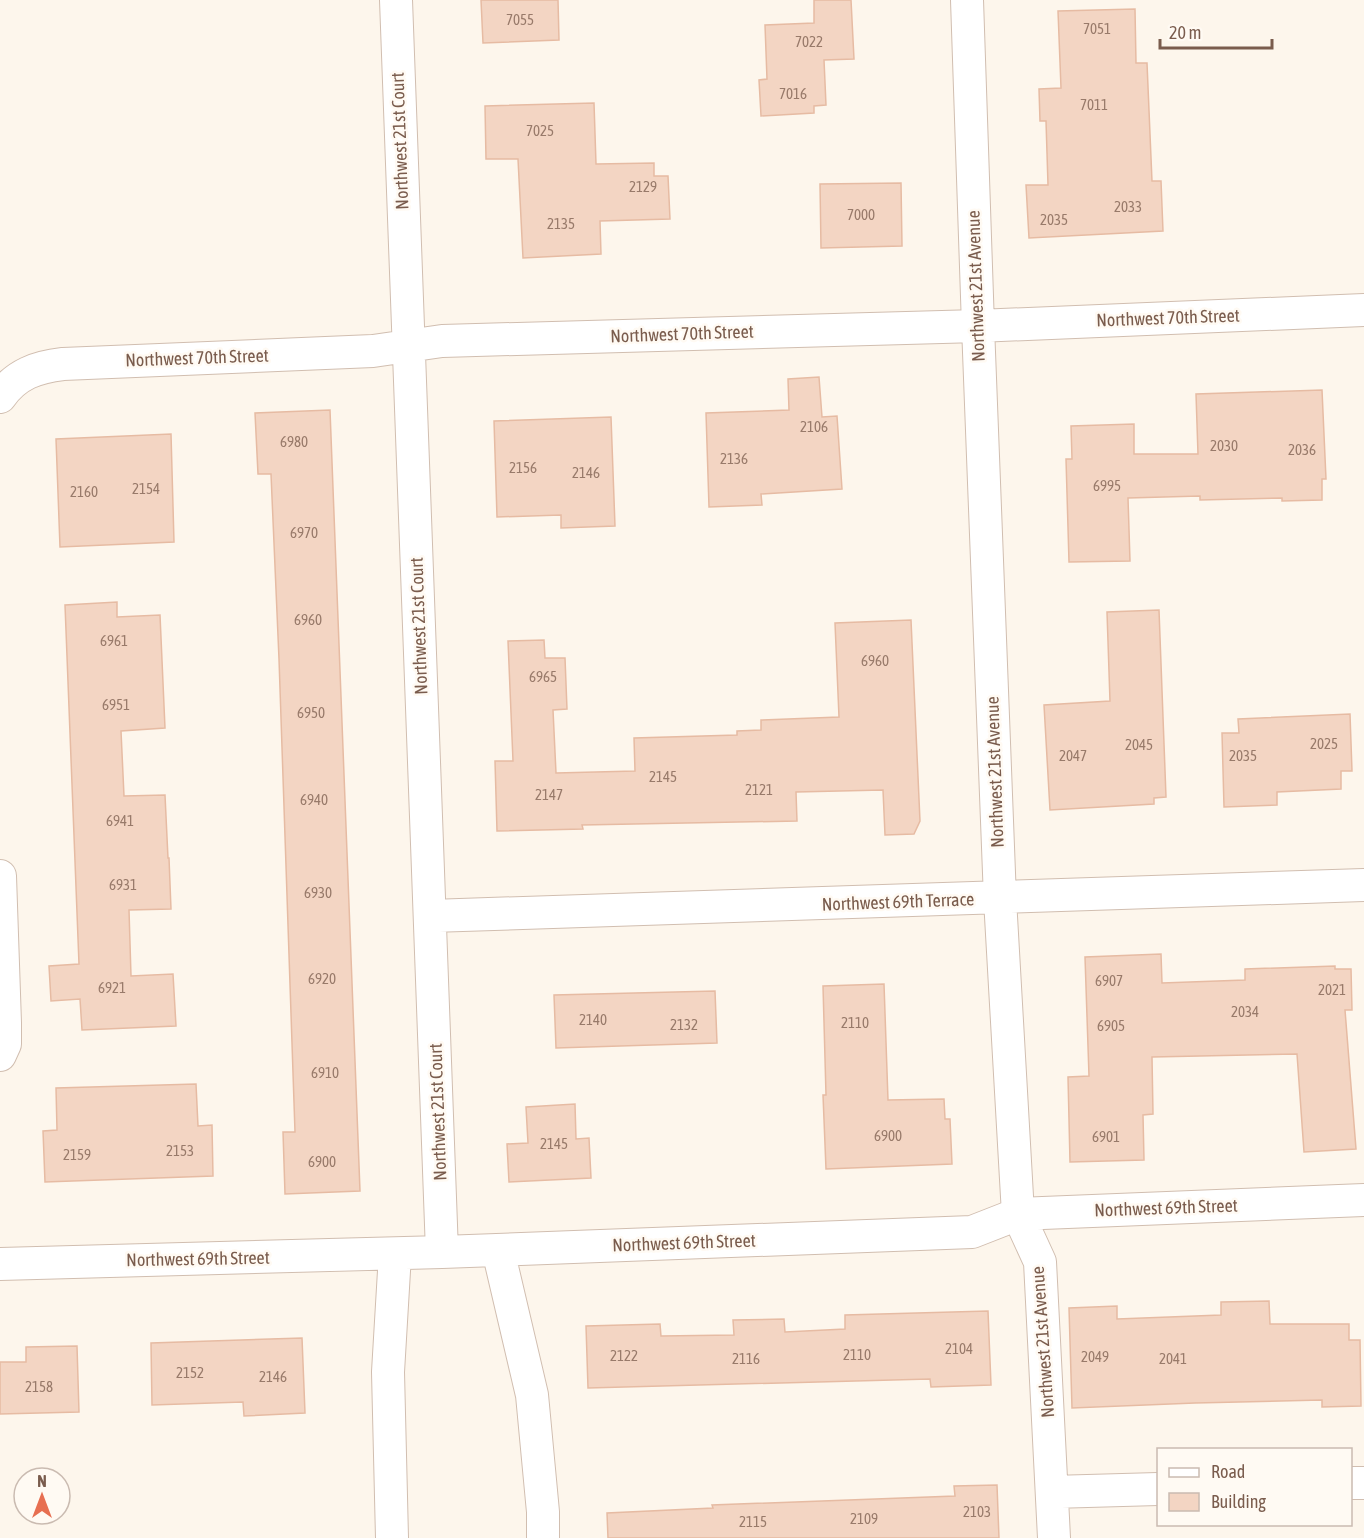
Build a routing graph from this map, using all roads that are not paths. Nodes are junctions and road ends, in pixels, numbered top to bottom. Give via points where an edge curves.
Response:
1 (396, 0) edge
2 (967, 0) edge
3 (1364, 310) edge
4 (978, 326) junction
5 (407, 346) junction
6 (4, 391) edge
7 (0, 876) edge
8 (1364, 885) edge
9 (1000, 899) junction
10 (431, 916) junction
11 (0, 1054) edge
12 (1364, 1200) edge
13 (1018, 1214) junction
14 (498, 1251) junction
15 (442, 1252) junction
16 (395, 1254) junction
17 (0, 1264) edge
18 (1157, 1489) edge
19 (1052, 1492) junction
20 (392, 1538) edge
21 (543, 1538) edge
22 (1054, 1538) edge

1 - 5 street, Northwest 21st Court
2 - 4 street, Northwest 21st Avenue
3 - 4 street, Northwest 70th Street
4 - 5 street, Northwest 70th Street via 454,341
4 - 9 street, Northwest 21st Avenue
5 - 6 street, Northwest 70th Street via 373,351 41,366
5 - 10 street, Northwest 21st Court
7 - 11 street via 6,1023 5,1044
8 - 9 street, Northwest 69th Terrace
9 - 10 street, Northwest 69th Terrace
9 - 13 street, Northwest 21st Avenue
10 - 15 street, Northwest 21st Court
12 - 13 street, Northwest 69th Street
13 - 14 street, Northwest 69th Street via 972,1232
13 - 19 street, Northwest 21st Avenue via 1040,1262
14 - 15 street, Northwest 69th Street
14 - 21 street via 532,1395
15 - 16 street, Northwest 69th Street
16 - 17 street, Northwest 69th Street
16 - 20 street via 388,1372
18 - 19 street
19 - 22 street, Northwest 21st Avenue

